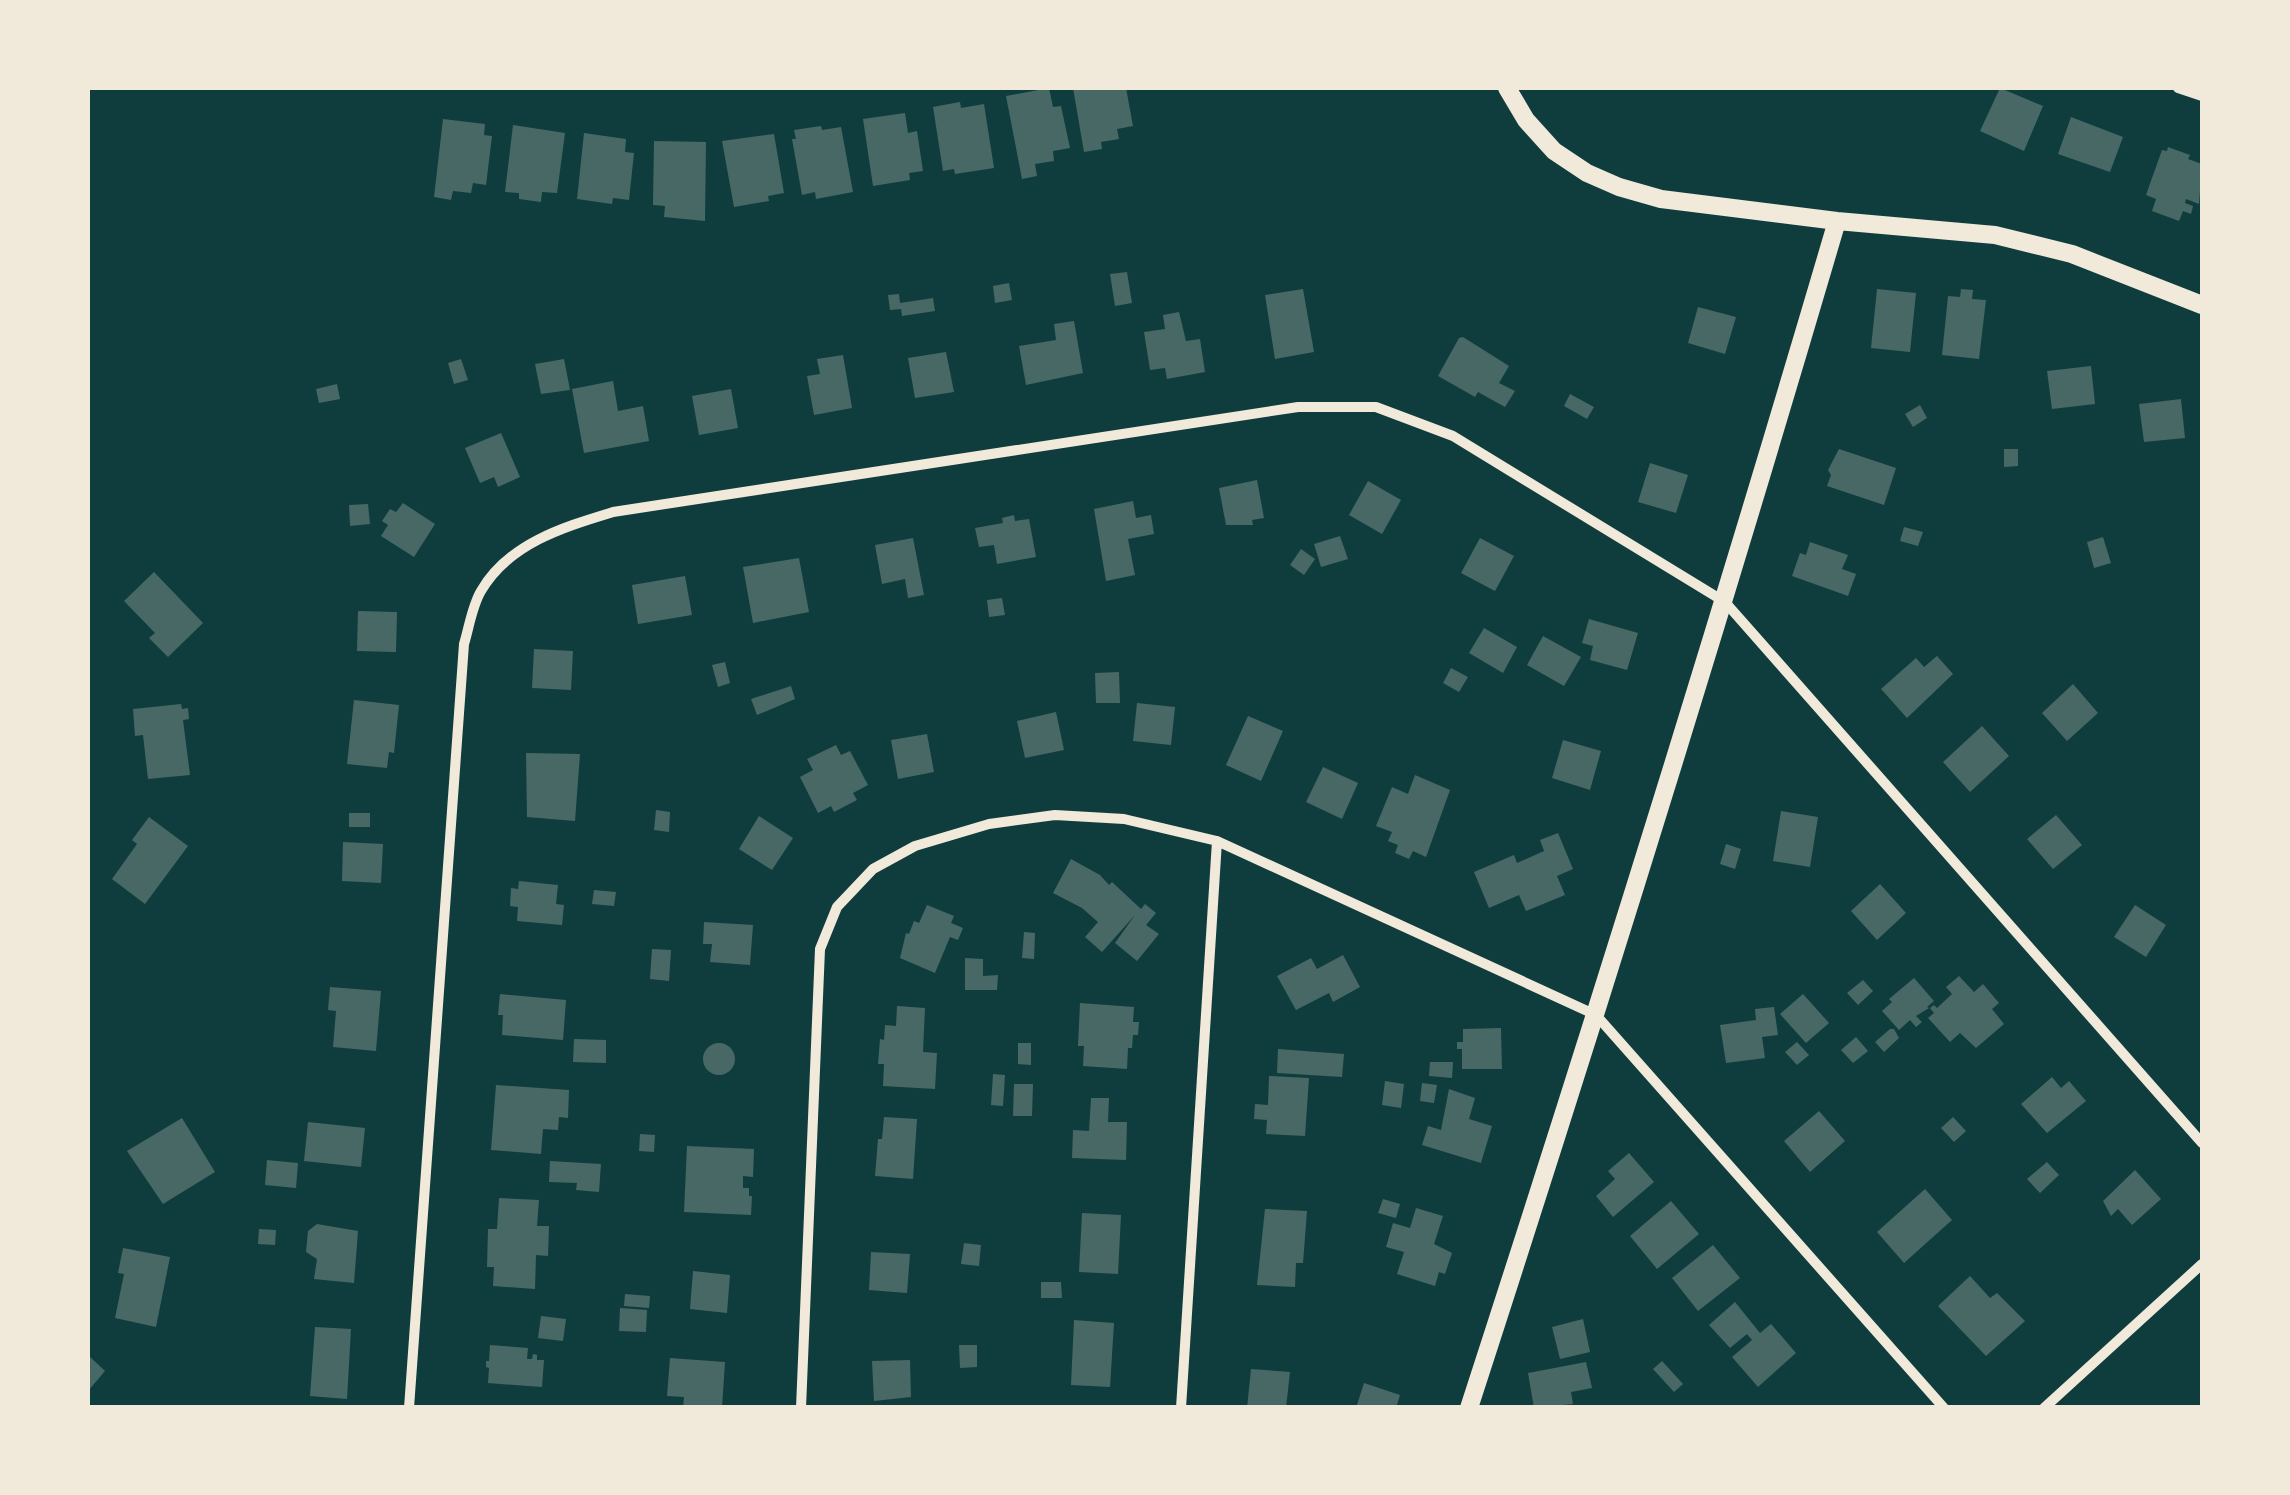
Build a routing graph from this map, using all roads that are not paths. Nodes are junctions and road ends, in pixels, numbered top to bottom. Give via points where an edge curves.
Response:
1 (1507, 88) edge
2 (2178, 88) edge
3 (2202, 96) edge
4 (1836, 221) junction
5 (2202, 305) edge
6 (1725, 602) junction
7 (1217, 841) junction
8 (1596, 1015) junction
9 (2202, 1143) edge
10 (2202, 1264) edge
11 (409, 1408) edge
12 (800, 1408) edge
13 (1181, 1408) edge
14 (1468, 1408) edge
15 (1944, 1408) edge
16 (2044, 1408) edge

1 - 4 street via 1554,151 1619,187
2 - 3 street
4 - 5 street via 1995,235 2072,254
4 - 6 street
6 - 8 street
6 - 9 street
6 - 11 street via 1453,436 1376,407 1298,407 613,512 552,531 509,559 480,592 464,644
7 - 8 street
7 - 12 street via 1124,819 1056,815 989,824 915,846 872,869 837,907 820,949
7 - 13 street
8 - 14 street
8 - 15 street
10 - 16 street

